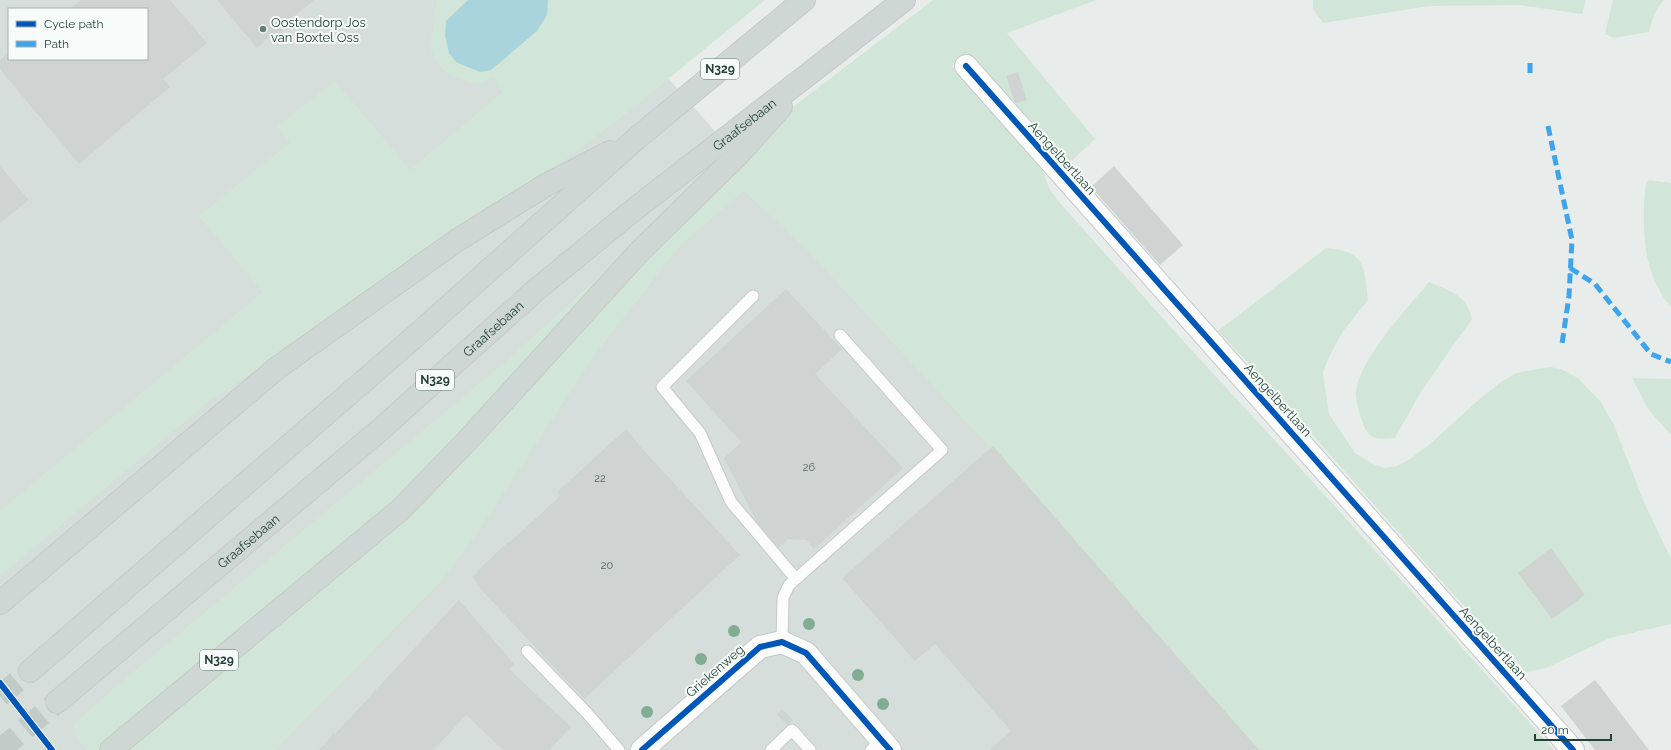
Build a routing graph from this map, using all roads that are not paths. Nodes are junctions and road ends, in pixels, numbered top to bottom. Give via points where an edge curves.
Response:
1 (804, 0) edge
2 (904, 0) edge
3 (819, 65) junction
4 (966, 66) dead end
5 (637, 138) junction
6 (753, 296) dead end
7 (840, 335) dead end
8 (796, 579) junction
9 (0, 603) edge
10 (782, 642) junction
11 (527, 651) dead end
12 (30, 671) tunnel mouth
13 (57, 702) tunnel mouth
14 (881, 747) edge
15 (110, 750) edge
16 (619, 750) edge
17 (642, 750) edge
18 (771, 750) edge
19 (810, 750) edge
20 (1573, 750) edge

1 - 5 main road, N329
2 - 3 main road, Graafsebaan / N329
3 - 13 main road, Graafsebaan / N329 via 536,290 380,430
3 - 15 main road, N329 via 737,156 642,250 400,510
4 - 20 street, Aengelbertlaan
5 - 9 main road, N329 via 546,185 456,241 278,368
5 - 12 main road, N329 via 411,340
6 - 8 lane via 662,386 700,433 731,502
7 - 8 lane via 942,450
8 - 10 lane via 789,585 783,598
10 - 14 street via 806,653
10 - 17 street, Griekenweg via 760,647
11 - 16 lane
18 - 19 lane via 792,730

